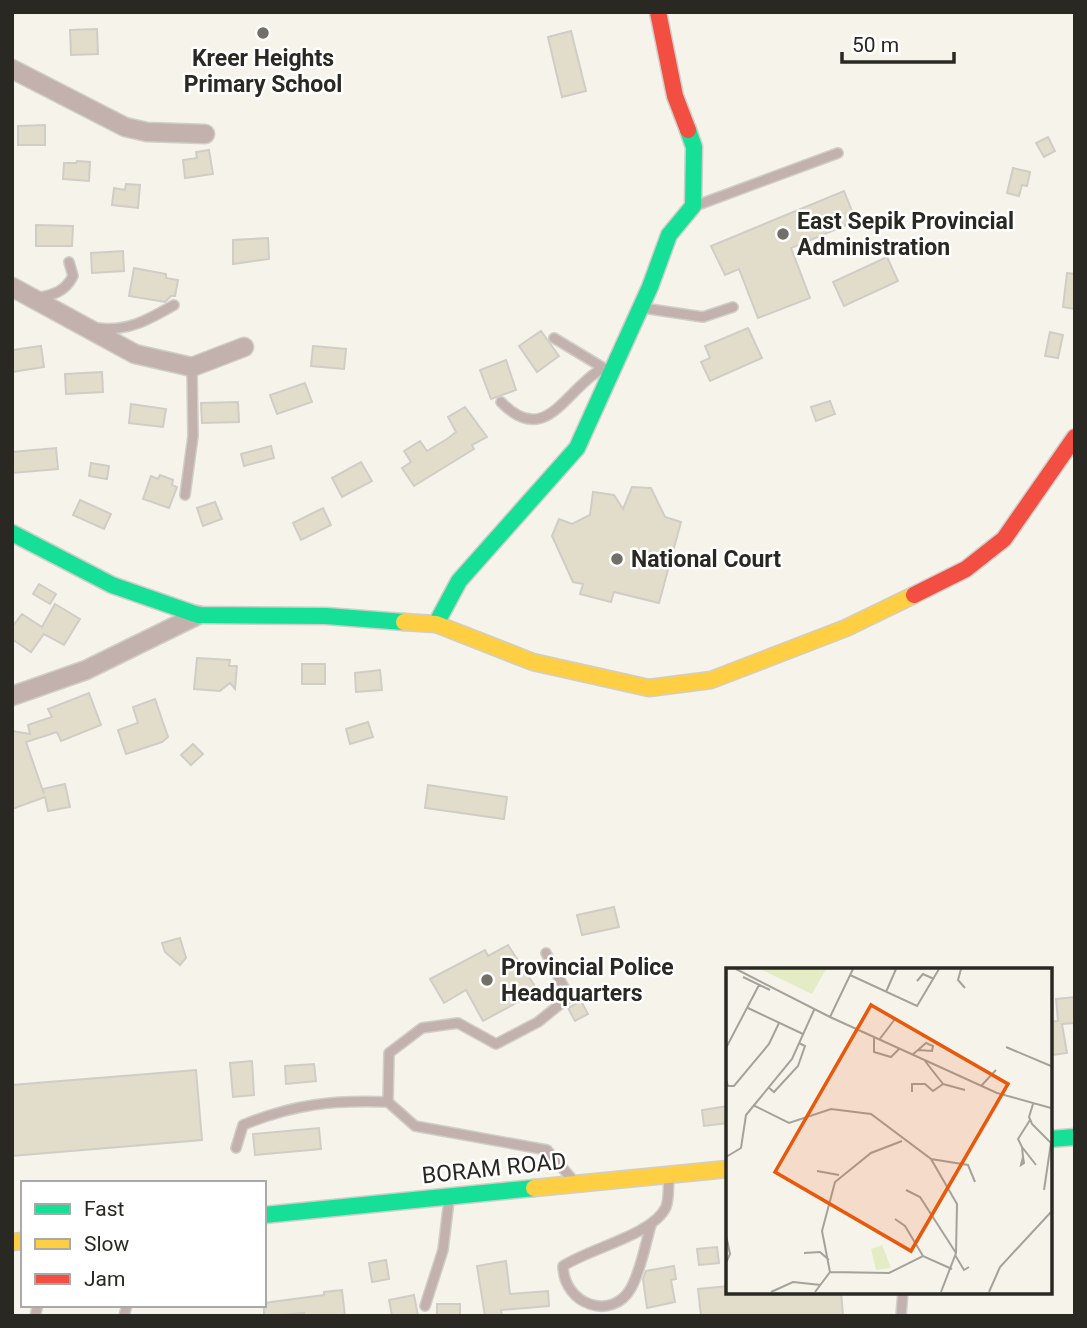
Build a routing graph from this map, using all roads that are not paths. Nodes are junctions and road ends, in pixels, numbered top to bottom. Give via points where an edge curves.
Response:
1 (658, 12) edge
2 (12, 69) edge
3 (205, 134) dead end
4 (838, 153) dead end
5 (694, 206) junction
6 (69, 262) dead end
7 (12, 287) edge
8 (33, 298) junction
9 (174, 305) dead end
10 (641, 307) junction
11 (733, 307) dead end
12 (84, 326) junction
13 (554, 338) dead end
14 (244, 347) dead end
15 (192, 367) junction
16 (607, 370) junction
17 (501, 402) dead end
18 (1075, 438) edge
19 (185, 495) dead end
20 (12, 533) edge
21 (198, 615) junction
22 (436, 624) junction
23 (12, 696) edge
24 (546, 953) dead end
25 (388, 1102) junction
26 (1075, 1137) edge
27 (1052, 1139) edge
28 (236, 1148) dead end
29 (726, 1169) edge
30 (670, 1174) junction
31 (575, 1183) junction
32 (450, 1195) junction
33 (266, 1215) edge
34 (651, 1225) junction
35 (902, 1293) edge
36 (425, 1306) dead end
37 (901, 1316) edge

1 - 5 street via 675,96 694,147
2 - 3 street via 125,127
4 - 5 lane
5 - 10 street via 669,235
6 - 8 lane via 73,276 68,287
7 - 8 street
8 - 12 street
9 - 12 lane via 141,324 115,330
10 - 11 lane via 703,317
10 - 16 street
12 - 15 street via 135,354
13 - 16 lane
14 - 15 street
15 - 19 lane via 193,436
16 - 17 lane via 588,376 556,411 534,420 514,415
16 - 22 street via 577,448 459,581
18 - 22 street via 1004,539 966,569 846,628 711,680 649,688 533,662
20 - 21 street via 112,585
21 - 22 street via 326,616
21 - 23 street via 86,670
24 - 25 lane via 569,997 538,1022 496,1044 458,1023 422,1028 389,1053
25 - 28 lane via 337,1100 282,1109 243,1125
25 - 31 lane via 415,1126 547,1150
26 - 27 street
29 - 30 street, BORAM ROAD
30 - 31 street, BORAM ROAD
30 - 34 lane via 667,1206
31 - 32 street, BORAM ROAD
32 - 33 street, BORAM ROAD
32 - 36 lane via 443,1250
34 - 34 lane via 563,1266 563,1280 578,1300 596,1306 617,1303 631,1289
35 - 37 lane

